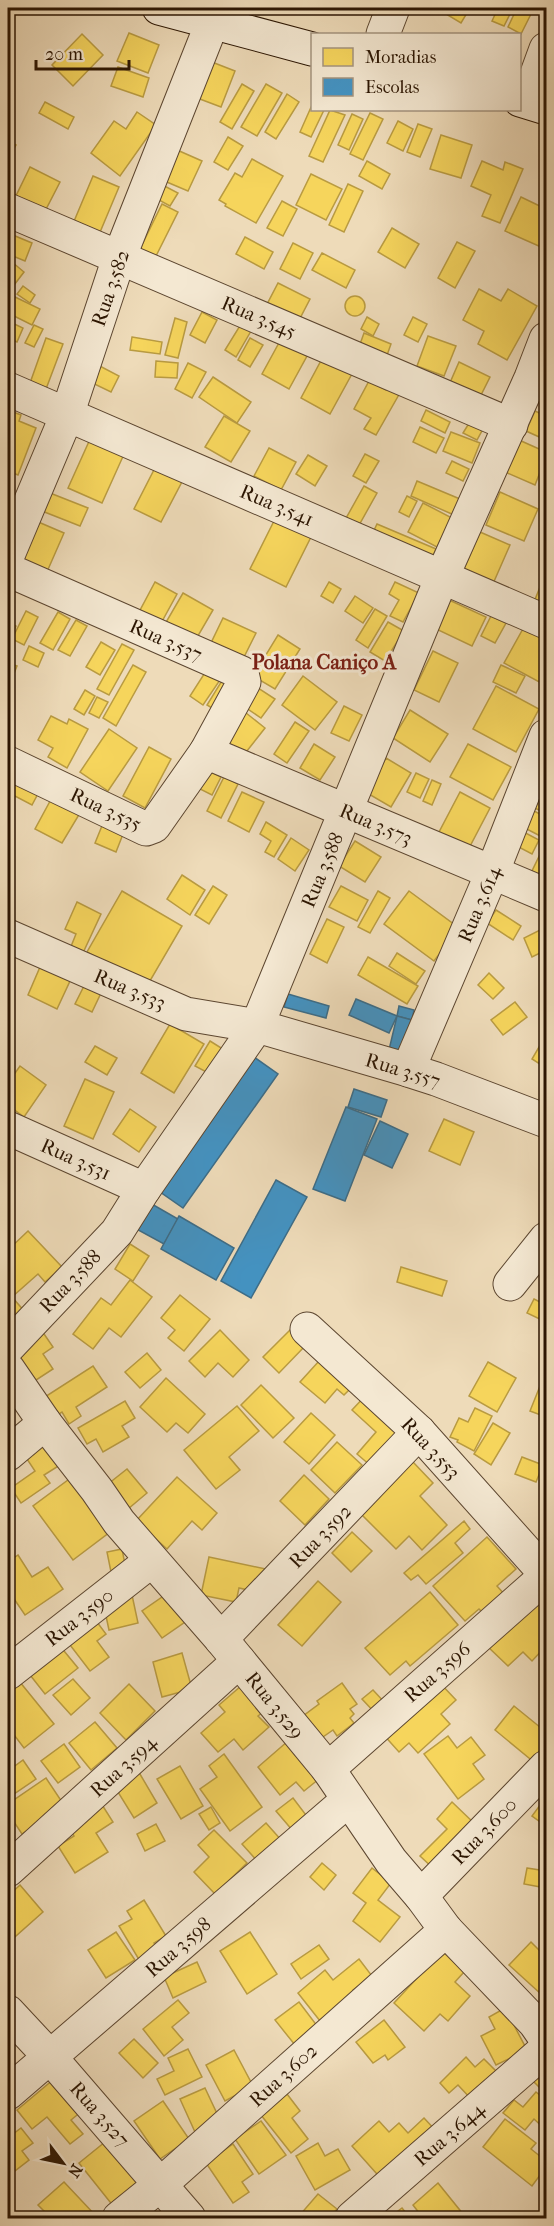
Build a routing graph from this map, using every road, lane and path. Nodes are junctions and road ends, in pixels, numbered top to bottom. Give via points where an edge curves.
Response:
1 (159, 8) edge
2 (393, 8) edge
3 (215, 15) edge
4 (382, 33) edge
5 (546, 49) edge
6 (311, 50) edge
7 (531, 103) edge
8 (8, 210) edge
9 (119, 258) junction
10 (546, 339) edge
11 (539, 381) edge
12 (8, 389) edge
13 (67, 415) junction
14 (511, 424) junction
15 (8, 555) edge
16 (8, 570) edge
17 (442, 577) junction
18 (546, 622) edge
19 (546, 736) edge
20 (206, 752) junction
21 (8, 763) edge
22 (346, 812) junction
23 (492, 873) junction
24 (546, 896) edge
25 (8, 936) edge
26 (257, 1026) junction
27 (408, 1070) junction
28 (546, 1121) edge
29 (8, 1128) edge
30 (144, 1189) junction
31 (546, 1239) edge
32 (510, 1284) dead end
33 (307, 1329) dead end
34 (8, 1347) edge
35 (8, 1369) edge
36 (45, 1423) junction
37 (419, 1432) junction
38 (8, 1454) edge
39 (151, 1561) junction
40 (546, 1575) edge
41 (230, 1650) junction
42 (8, 1673) edge
43 (546, 1767) edge
44 (327, 1769) junction
45 (348, 1800) junction
46 (8, 1870) edge
47 (421, 1896) junction
48 (446, 1930) junction
49 (8, 2012) edge
50 (544, 2031) edge
51 (50, 2057) junction
52 (8, 2093) edge
53 (161, 2184) junction
54 (119, 2218) edge
55 (189, 2218) edge
56 (352, 2218) edge

1 - 3 street
2 - 4 street
3 - 6 street
3 - 9 street, Rua 3.582
5 - 7 street
8 - 9 street, Rua 3.545
9 - 13 street, Rua 3.582
9 - 14 street, Rua 3.545
10 - 11 street, Rua 3.588
11 - 14 street, Rua 3.588
12 - 13 street, Rua 3.541
13 - 15 street, Rua 3.582
13 - 17 street, Rua 3.541
14 - 17 street, Rua 3.588
16 - 20 street, Rua 3.537 via 242,673 244,682
17 - 18 street, Rua 3.541
17 - 22 street, Rua 3.588
19 - 23 street, Rua 3.614
20 - 21 street, Rua 3.535 via 150,829
20 - 22 street, Rua 3.573
22 - 23 street, Rua 3.573
22 - 26 street, Rua 3.588
23 - 24 street, Rua 3.573
23 - 27 street, Rua 3.614
25 - 26 street, Rua 3.533 via 186,1014
26 - 27 street, Rua 3.557
26 - 30 street, Rua 3.588
27 - 28 street, Rua 3.557
29 - 30 street, Rua 3.531
30 - 34 street, Rua 3.588 via 117,1232
31 - 32 street
33 - 37 street, Rua 3.553
35 - 36 street, Rua 3.529
36 - 38 street
36 - 39 street, Rua 3.529
37 - 40 street, Rua 3.553
37 - 41 street, Rua 3.592
39 - 41 street, Rua 3.529
39 - 42 street, Rua 3.590
40 - 44 street, Rua 3.596
41 - 44 street, Rua 3.529
41 - 46 street, Rua 3.594
43 - 47 street, Rua 3.600
44 - 45 street, Rua 3.529
45 - 47 street, Rua 3.529
45 - 51 street, Rua 3.598
47 - 48 street, Rua 3.529
48 - 50 street, Rua 3.529
48 - 53 street, Rua 3.602
49 - 51 street, Rua 3.527
50 - 56 street, Rua 3.644
51 - 52 street, Rua 3.598
51 - 53 street, Rua 3.527
53 - 54 street, Rua 3.602
53 - 55 street, Rua 3.527

